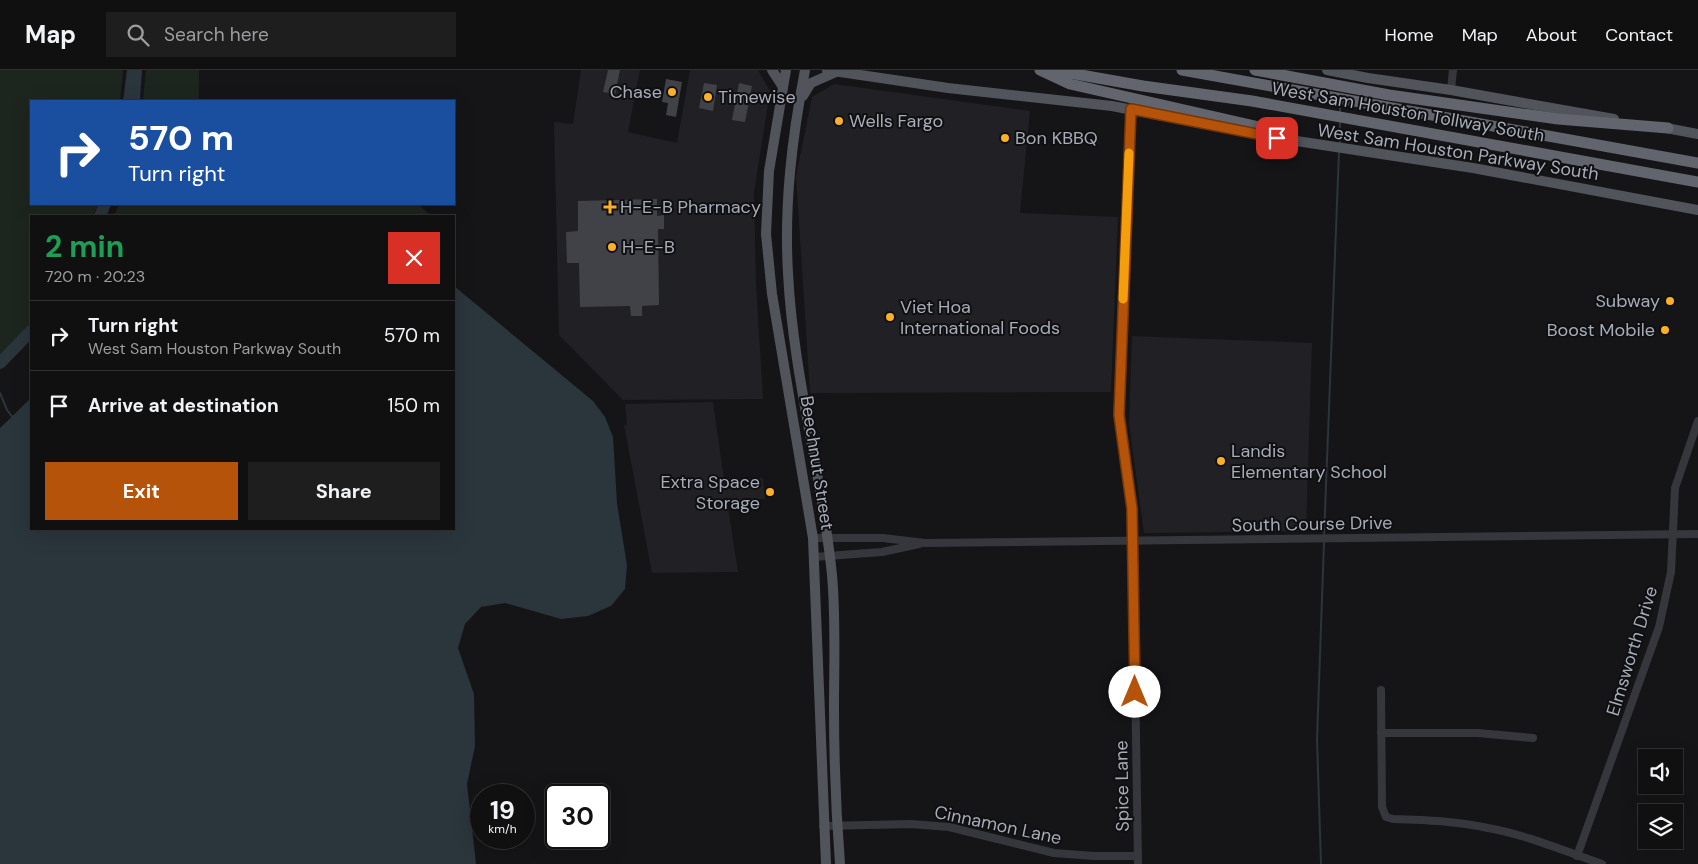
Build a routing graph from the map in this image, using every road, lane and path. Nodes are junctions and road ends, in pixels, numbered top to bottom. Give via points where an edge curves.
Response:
1 (772, 70) edge
2 (786, 70) edge
3 (805, 70) edge
4 (1040, 70) edge
5 (1052, 70) edge
6 (1182, 70) edge
7 (1255, 70) edge
8 (1327, 70) edge
9 (1453, 70) edge
10 (839, 72) edge
11 (783, 87) junction
12 (1452, 90) junction
13 (799, 104) junction
14 (1131, 109) junction
15 (1668, 128) junction
16 (1698, 134) edge
17 (1277, 138) junction
18 (1698, 163) edge
19 (1698, 182) edge
20 (1698, 210) edge
21 (788, 274) junction
22 (769, 275) junction
23 (802, 389) junction
24 (788, 392) junction
25 (1698, 421) edge
26 (1672, 534) junction
27 (1698, 534) edge
28 (813, 538) junction
29 (828, 538) junction
30 (1134, 541) junction
31 (925, 543) junction
32 (830, 556) junction
33 (814, 557) junction
34 (1381, 690) dead end
35 (818, 710) junction
36 (834, 710) junction
37 (1381, 732) junction
38 (1533, 738) dead end
39 (823, 826) junction
40 (837, 826) junction
41 (1577, 856) junction
42 (1138, 860) edge
43 (826, 864) edge
44 (840, 864) edge
45 (1602, 864) edge

1 - 11 main road
2 - 11 main road, Beechnut Street
3 - 13 main road, Beechnut Street
4 - 17 highway via 1070,84 1254,126
5 - 19 highway, West Sam Houston Tollway South via 1365,121
6 - 18 highway, West Sam Houston Tollway South
7 - 15 highway via 1558,119
8 - 12 main road
9 - 12 street
10 - 13 main road via 811,82
10 - 14 main road, West Sam Houston Parkway South
11 - 22 main road, Beechnut Street via 767,190
12 - 15 main road
13 - 21 main road, Beechnut Street via 788,183
14 - 17 main road, West Sam Houston Parkway South
14 - 30 street, Spice Lane via 1119,415
15 - 16 main road
17 - 20 main road, West Sam Houston Parkway South via 1474,168
21 - 22 main road
21 - 23 main road, Beechnut Street
22 - 24 main road, Beechnut Street
23 - 24 main road
23 - 29 main road, Beechnut Street
24 - 28 main road, Beechnut Street
25 - 26 street, Elmsworth Drive via 1675,488
26 - 27 street, South Course Drive
26 - 30 street, South Course Drive
26 - 41 street, Elmsworth Drive via 1671,572 1658,627
28 - 29 street, South Course Drive
28 - 33 main road, Beechnut Street
29 - 31 street, South Course Drive via 883,538
29 - 32 main road, Beechnut Street
30 - 31 street, South Course Drive
30 - 42 street, Spice Lane
31 - 32 street, South Course Drive via 882,552
32 - 33 street, South Course Drive
32 - 36 main road, Beechnut Street
33 - 35 main road, Beechnut Street
34 - 37 street
35 - 36 main road
35 - 39 main road, Beechnut Street
36 - 40 main road, Beechnut Street
37 - 38 street via 1478,733
37 - 41 street via 1382,808 1386,816 1489,828
39 - 40 street, Cinnamon Lane
39 - 43 main road, Beechnut Street
40 - 42 street, Cinnamon Lane via 911,824 949,827 1054,853
40 - 44 main road, Beechnut Street
41 - 45 street

